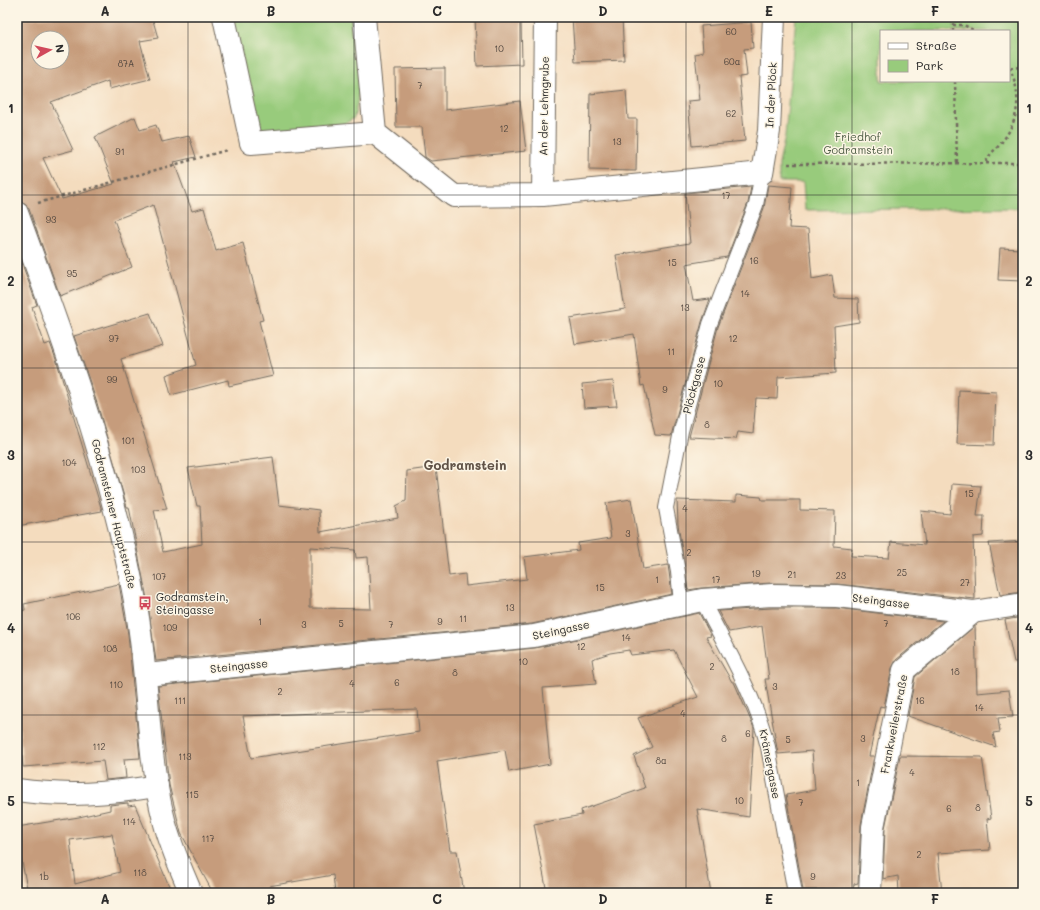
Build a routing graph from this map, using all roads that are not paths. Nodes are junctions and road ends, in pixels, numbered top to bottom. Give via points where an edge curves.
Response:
1 (224, 17) edge
2 (364, 17) edge
3 (545, 17) edge
4 (774, 17) edge
5 (375, 133) junction
6 (762, 173) junction
7 (543, 195) junction
8 (25, 209) edge
9 (692, 601) junction
10 (1023, 604) edge
11 (973, 612) junction
12 (146, 675) junction
13 (157, 786) junction
14 (17, 790) edge
15 (191, 893) edge
16 (794, 893) edge
17 (870, 893) edge

1 - 5 street via 251,143
2 - 5 street
3 - 7 street, An der Lehmgrube
4 - 6 street, In der Plöck via 769,130
5 - 7 street via 454,196
6 - 7 street
6 - 9 lane, Plöckgasse via 756,205 710,324 681,431 666,508 678,572
8 - 12 street, Godramsteiner Hauptstraße via 111,494 136,606
9 - 11 street, Steingasse via 772,594 837,596
9 - 12 street, Steingasse via 534,636
9 - 16 lane, Krämergasse via 752,698 763,724
10 - 11 street
11 - 17 street, Frankweilerstraße via 904,670 873,827
12 - 13 street, Godramsteiner Hauptstraße
13 - 14 street via 107,794 78,795
13 - 15 street, Godramsteiner Hauptstraße via 164,820

